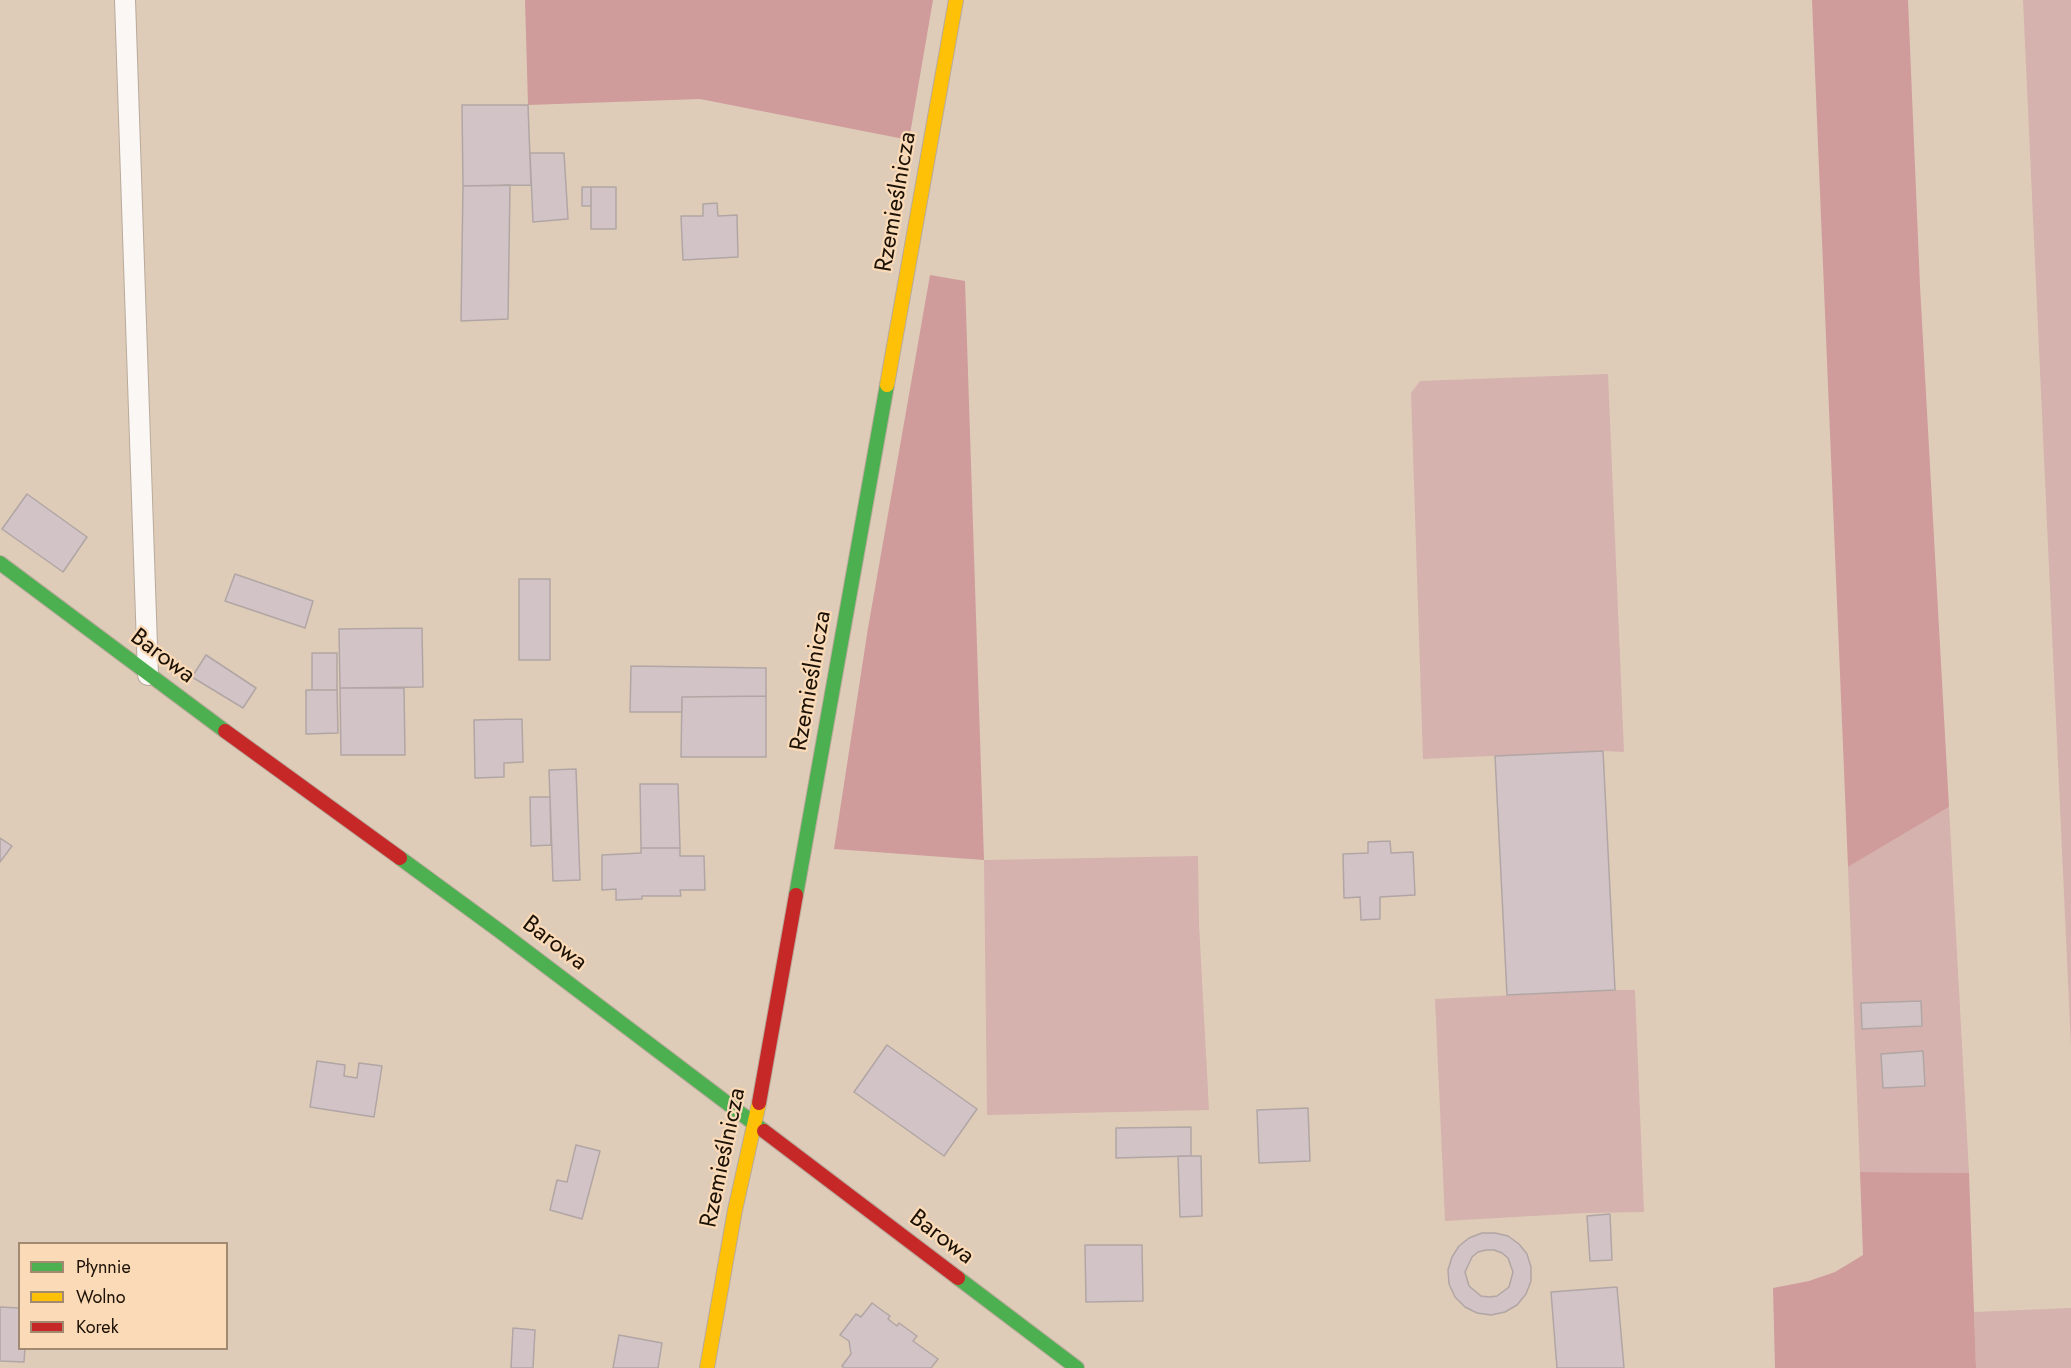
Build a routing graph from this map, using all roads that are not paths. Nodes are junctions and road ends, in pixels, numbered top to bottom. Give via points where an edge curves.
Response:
1 (124, 0) edge
2 (956, 0) edge
3 (0, 562) edge
4 (148, 675) junction
5 (755, 1126) junction
6 (707, 1368) edge
7 (1077, 1368) edge

1 - 4 lane
2 - 5 street, Rzemieślnicza
3 - 4 street, Barowa
4 - 5 street, Barowa via 501,932
5 - 6 street, Rzemieślnicza via 735,1210
5 - 7 street, Barowa

